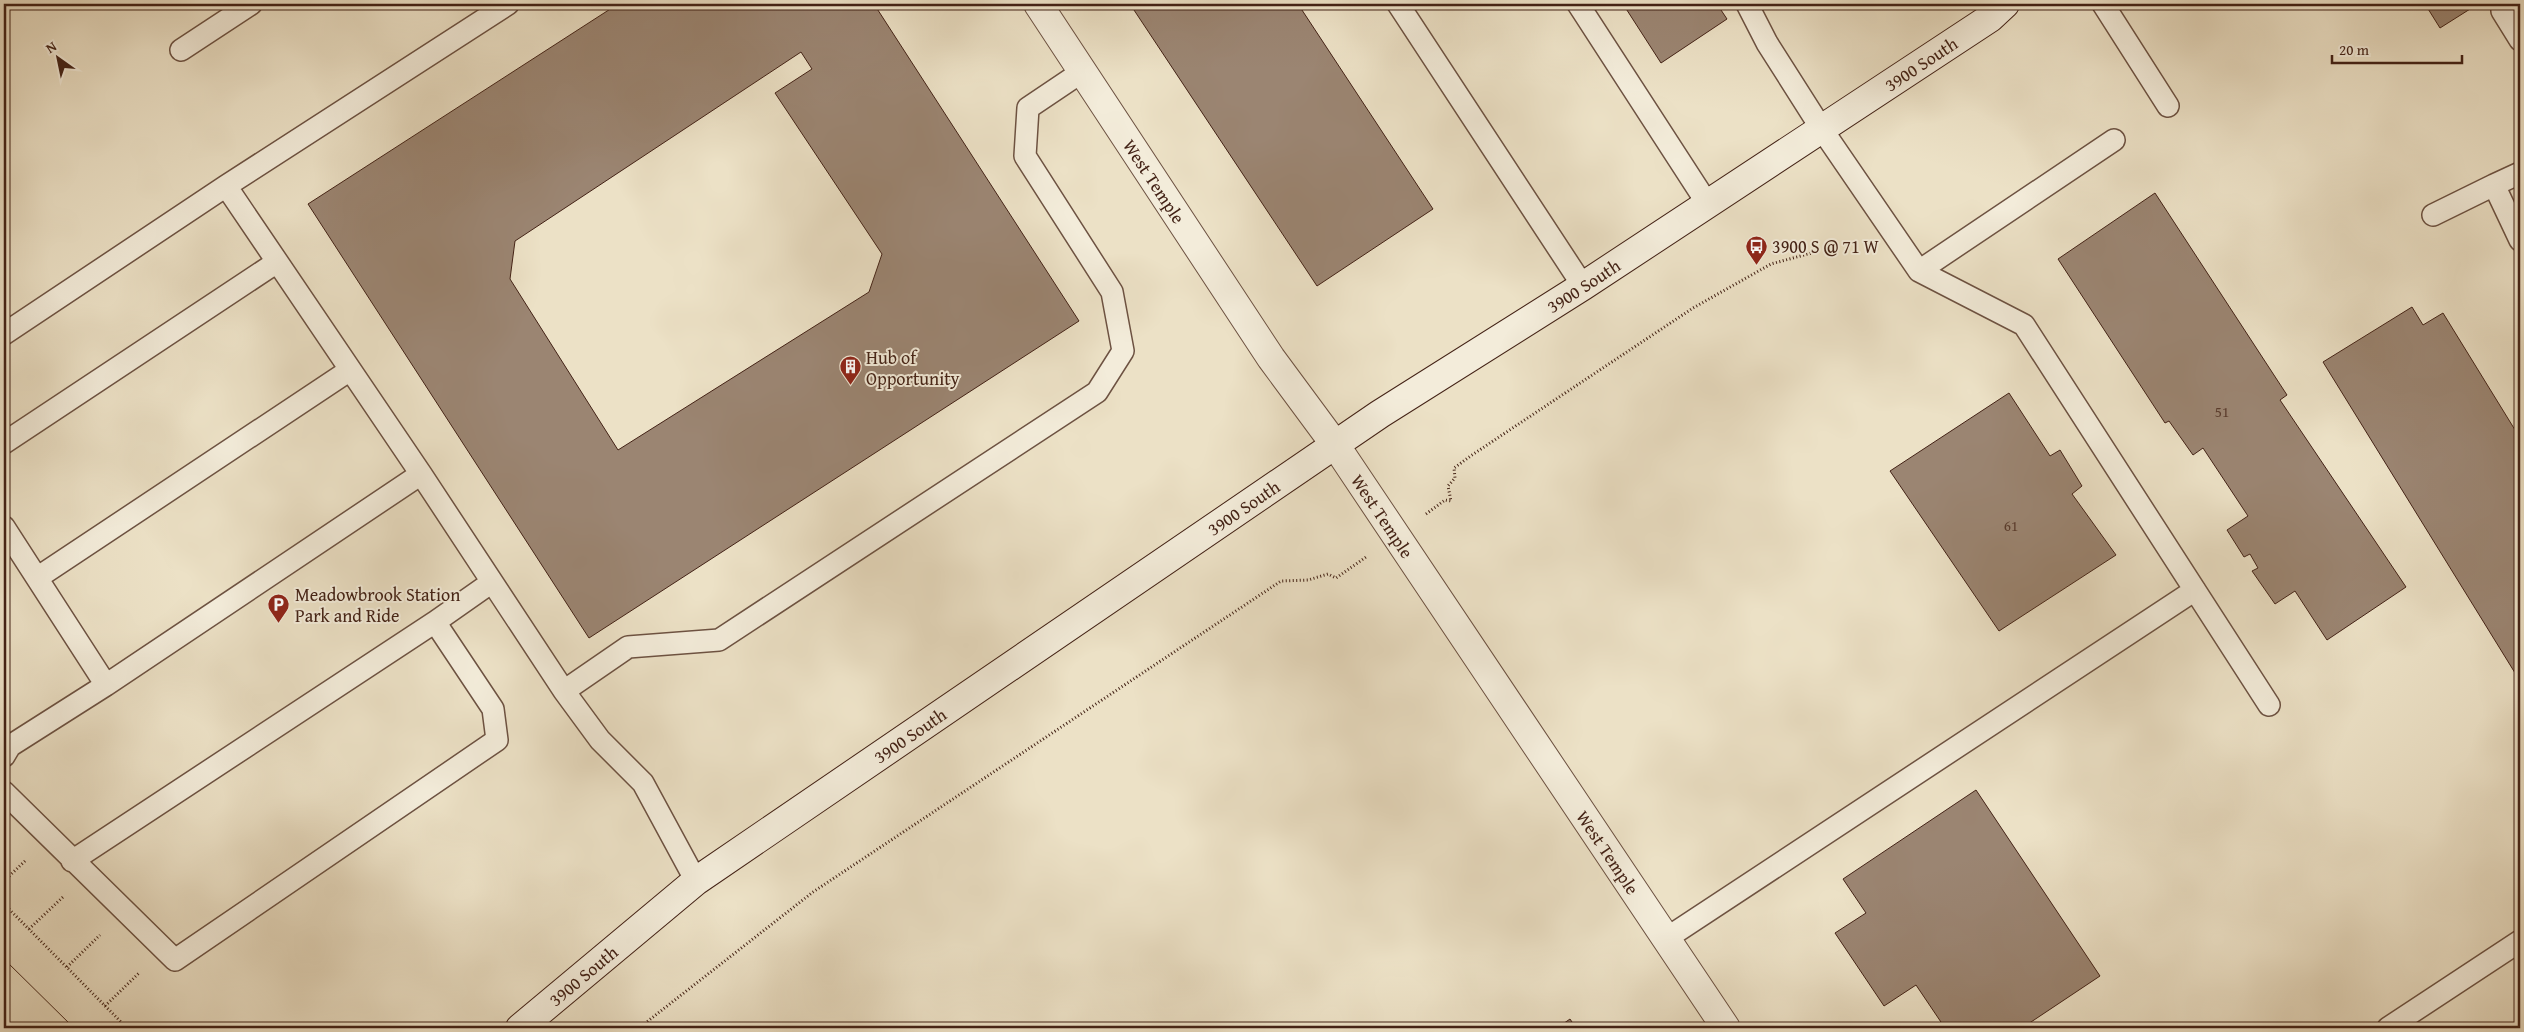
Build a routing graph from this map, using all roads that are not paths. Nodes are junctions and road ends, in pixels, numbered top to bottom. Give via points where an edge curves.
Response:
1 (251, 4) edge
2 (508, 4) edge
3 (1038, 4) edge
4 (1398, 4) edge
5 (1578, 4) edge
6 (1747, 4) edge
7 (2024, 4) edge
8 (2104, 4) edge
9 (1998, 11) edge
10 (2502, 11) dead end
11 (2520, 40) edge
12 (181, 50) dead end
13 (1083, 71) junction
14 (2168, 106) dead end
15 (1821, 128) junction
16 (2114, 140) dead end
17 (2520, 174) edge
18 (2494, 185) junction
19 (226, 186) junction
20 (1707, 203) junction
21 (2433, 215) dead end
22 (2520, 240) edge
23 (277, 262) junction
24 (1919, 271) junction
25 (1583, 286) junction
26 (4, 334) edge
27 (350, 370) junction
28 (4, 443) edge
29 (1336, 446) junction
30 (421, 474) junction
31 (4, 527) edge
32 (37, 578) junction
33 (492, 582) junction
34 (2195, 590) junction
35 (435, 622) junction
36 (106, 685) junction
37 (564, 691) junction
38 (2269, 705) dead end
39 (4, 756) edge
40 (4, 792) edge
41 (79, 868) junction
42 (696, 881) junction
43 (1667, 938) junction
44 (2520, 941) edge
45 (520, 1028) edge
46 (1726, 1028) edge
47 (2388, 1028) edge

1 - 12 lane
2 - 19 lane
3 - 13 main road, West Temple
4 - 25 lane
5 - 20 lane
6 - 15 lane
7 - 9 main road, 3900 South
8 - 14 lane
9 - 15 main road, 3900 South
10 - 11 lane
13 - 29 main road, West Temple via 1271,358
13 - 37 lane via 1028,108 1025,156 1112,292 1122,351 1097,392 719,640 628,647
15 - 20 main road, 3900 South
15 - 24 lane
16 - 24 lane
17 - 18 lane
18 - 21 lane
18 - 22 lane
19 - 23 lane
19 - 26 lane
20 - 25 main road, 3900 South
23 - 27 lane
23 - 28 lane
24 - 34 lane via 2024,325
25 - 29 main road, 3900 South via 1380,414
27 - 30 lane
27 - 32 lane
29 - 42 main road, 3900 South
29 - 43 main road, West Temple
30 - 33 lane
30 - 36 lane
31 - 32 lane
32 - 36 lane
33 - 35 lane
33 - 37 lane
34 - 38 lane
34 - 43 lane
35 - 41 lane
35 - 41 lane via 493,709 496,740 175,960
36 - 39 lane via 10,746
37 - 42 lane via 600,740 643,782
40 - 41 lane
42 - 45 main road, 3900 South
43 - 46 main road, West Temple
44 - 47 lane

